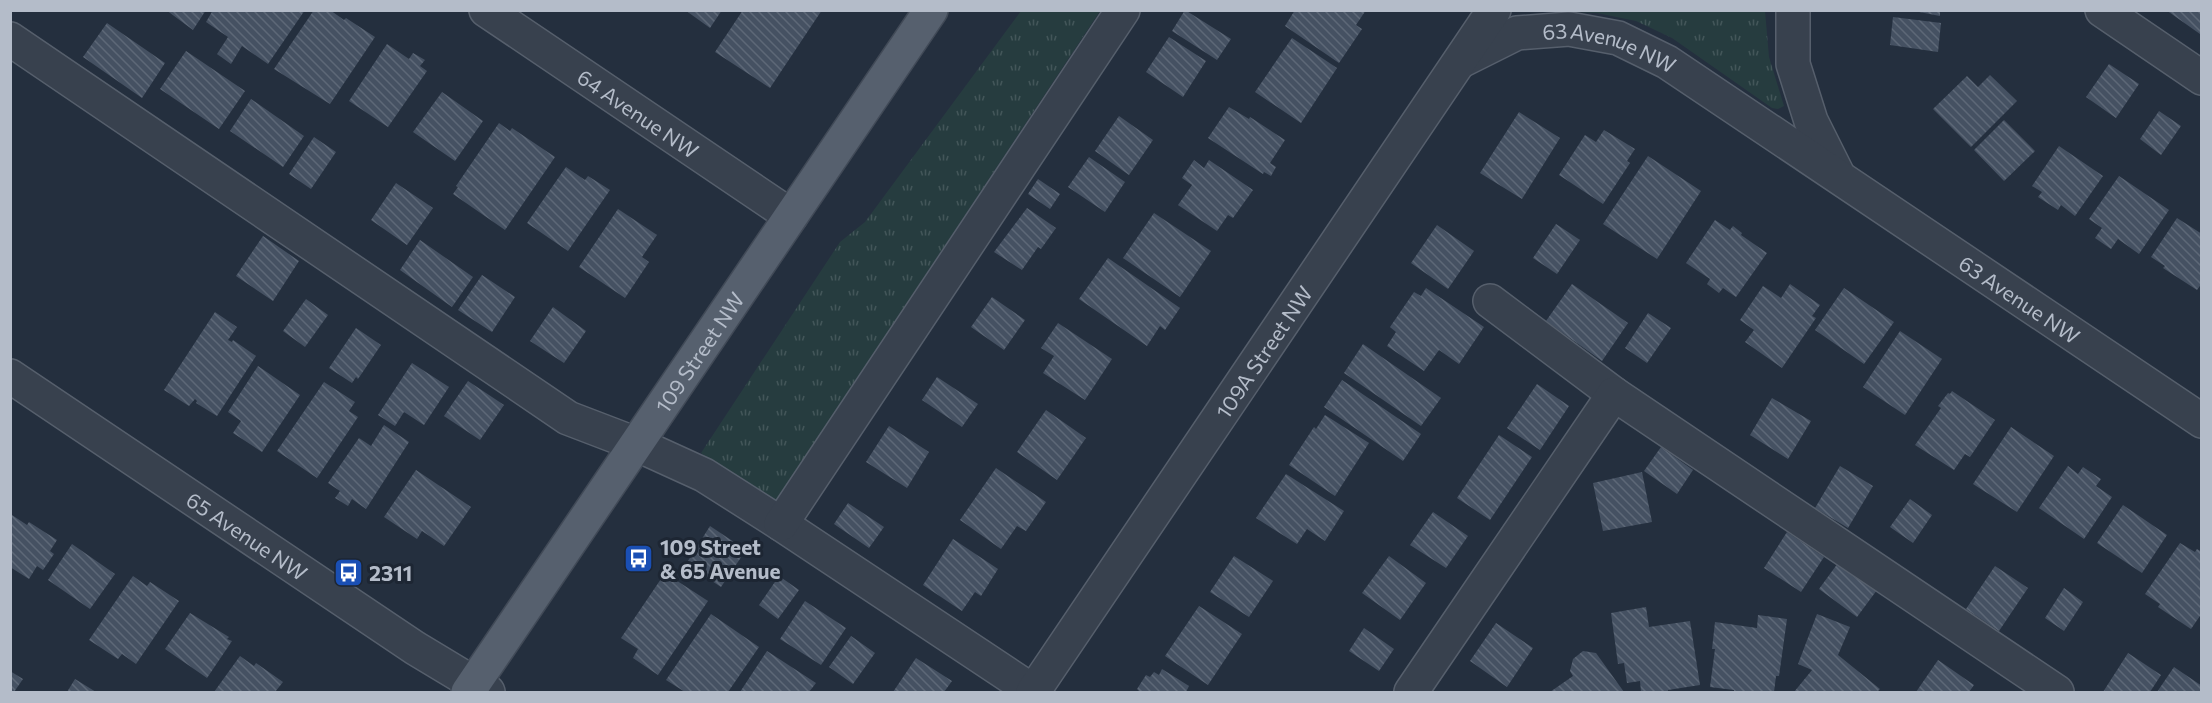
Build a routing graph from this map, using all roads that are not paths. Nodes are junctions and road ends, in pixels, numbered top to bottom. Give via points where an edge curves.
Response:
1 (486, 10) edge
2 (931, 10) edge
3 (1123, 10) edge
4 (1494, 10) edge
5 (1793, 10) edge
6 (2102, 10) edge
7 (10, 39) edge
8 (1461, 61) junction
9 (2202, 78) edge
10 (1838, 175) junction
11 (791, 216) junction
12 (1490, 301) dead end
13 (10, 375) edge
14 (1614, 394) junction
15 (2202, 421) edge
16 (636, 444) junction
17 (781, 524) junction
18 (477, 690) edge
19 (1033, 692) edge
20 (1411, 693) edge
21 (2057, 693) edge

1 - 11 street, 64 Avenue NW
2 - 11 main road, 109 Street NW
3 - 17 street
4 - 8 street, 109A Street NW
5 - 10 street, 63 Avenue NW via 1793,64 1811,121
6 - 9 street
7 - 16 street via 567,418
8 - 10 street, 63 Avenue NW via 1517,33 1569,29 1618,38 1667,62
8 - 19 street, 109A Street NW
10 - 15 street, 63 Avenue NW
11 - 16 main road, 109 Street NW
12 - 14 street
13 - 18 street, 65 Avenue NW
14 - 20 street
14 - 21 street
16 - 17 street via 704,475
16 - 18 main road, 109 Street NW
17 - 19 street

